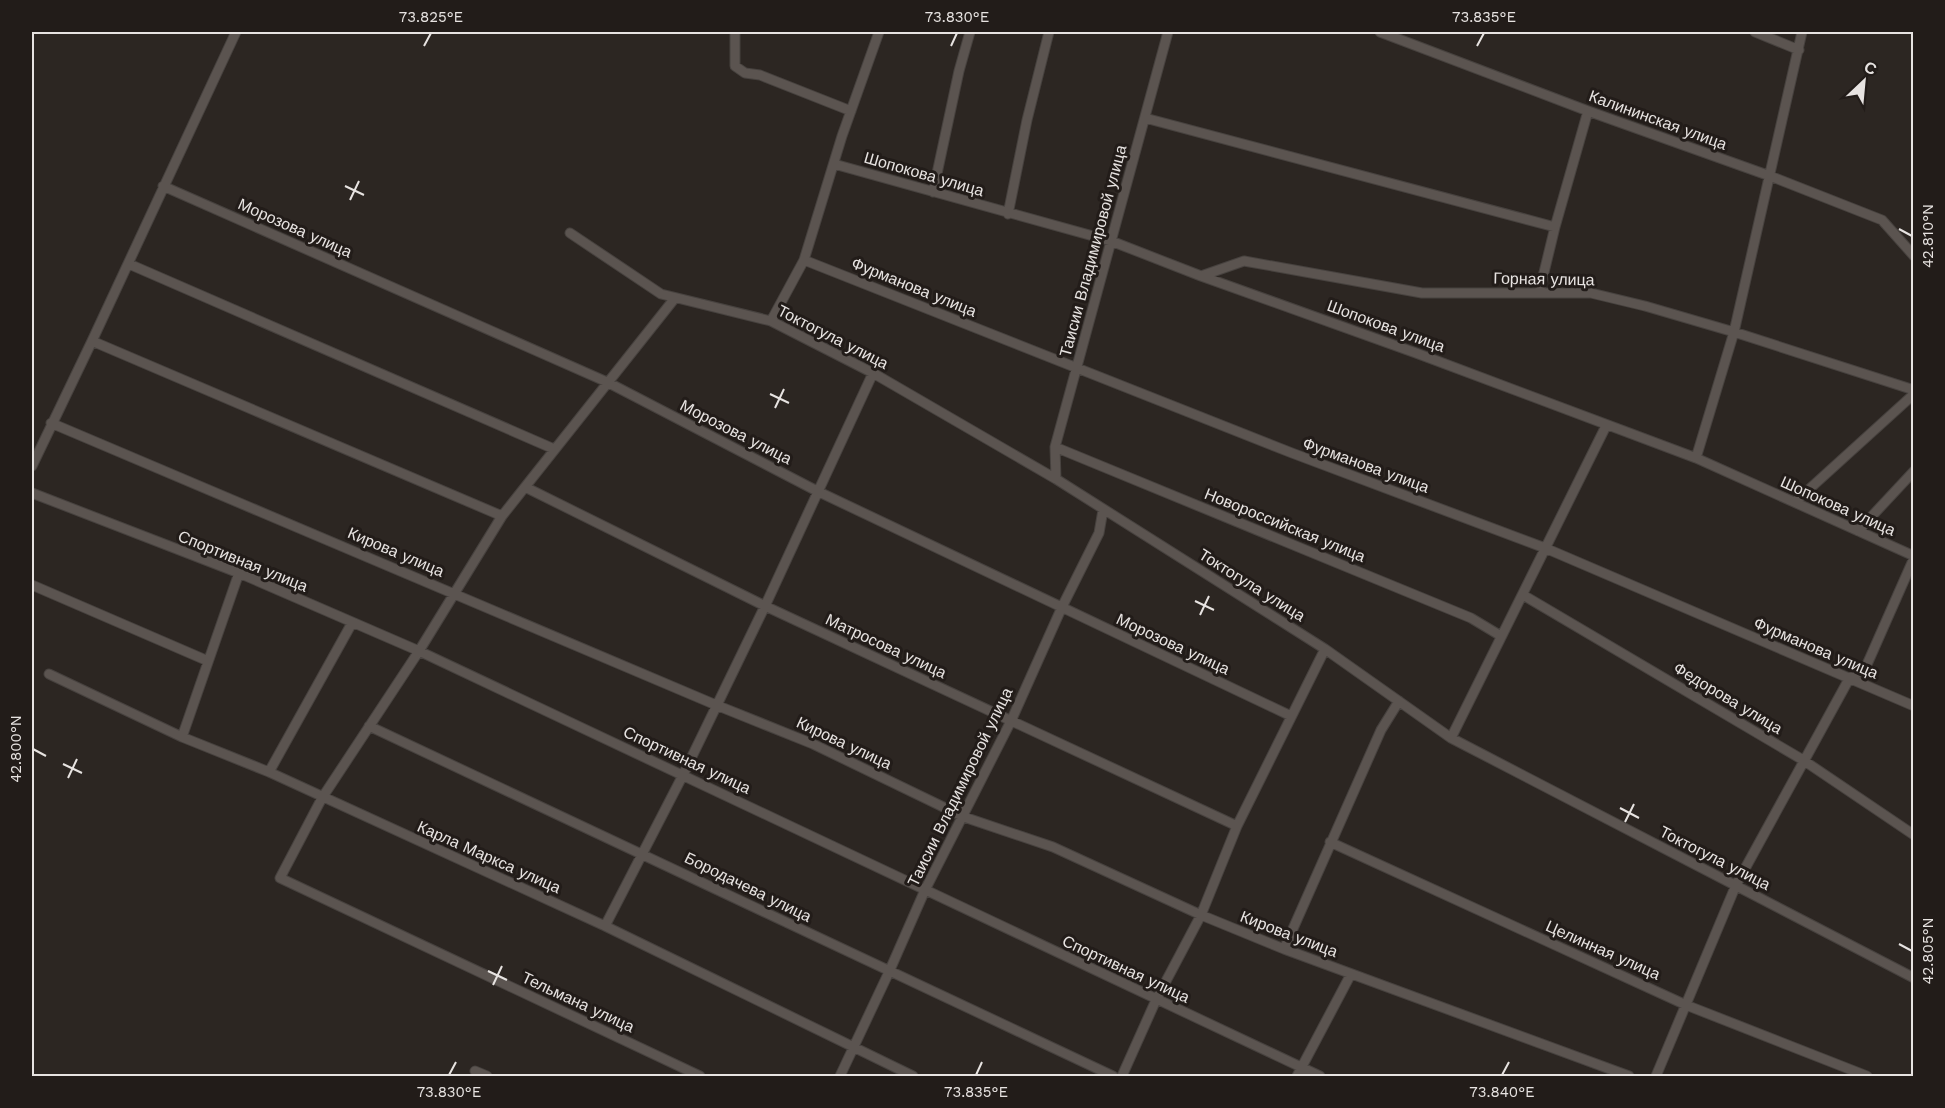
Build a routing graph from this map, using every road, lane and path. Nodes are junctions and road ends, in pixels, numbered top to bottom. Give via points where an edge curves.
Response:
1 (236, 32) edge
2 (735, 32) edge
3 (879, 32) edge
4 (970, 32) edge
5 (1049, 32) edge
6 (1168, 32) edge
7 (1380, 32) edge
8 (1755, 32) edge
9 (1802, 32) edge
10 (1799, 50) junction
11 (850, 111) junction
12 (1588, 111) junction
13 (1145, 118) junction
14 (834, 164) junction
15 (1770, 176) junction
16 (163, 186) junction
17 (933, 192) junction
18 (1008, 214) junction
19 (1554, 227) junction
20 (570, 233) dead end
21 (1111, 241) junction
22 (1914, 256) edge
23 (804, 260) junction
24 (129, 264) junction
25 (1202, 276) junction
26 (1539, 293) junction
27 (675, 298) junction
28 (771, 321) junction
29 (1734, 332) junction
30 (92, 342) junction
31 (1075, 369) junction
32 (873, 373) junction
33 (607, 382) junction
34 (1914, 392) edge
35 (51, 423) junction
36 (1606, 426) junction
37 (1054, 447) junction
38 (554, 449) junction
39 (1696, 459) junction
40 (32, 466) edge
41 (1914, 471) edge
42 (1056, 479) junction
43 (525, 487) junction
44 (817, 491) junction
45 (32, 494) edge
46 (1795, 502) junction
47 (1103, 510) junction
48 (502, 516) junction
49 (1858, 531) junction
50 (1545, 548) junction
51 (1914, 557) edge
52 (239, 573) junction
53 (32, 585) edge
54 (455, 593) junction
55 (1523, 595) junction
56 (765, 606) junction
57 (1062, 608) junction
58 (352, 623) junction
59 (1501, 636) junction
60 (1325, 649) junction
61 (419, 651) junction
62 (208, 661) junction
63 (49, 674) dead end
64 (1849, 679) junction
65 (1399, 702) junction
66 (716, 705) junction
67 (1914, 706) edge
68 (1291, 716) junction
69 (1011, 721) junction
70 (369, 726) junction
71 (182, 737) junction
72 (1451, 738) junction
73 (1803, 760) junction
74 (269, 772) junction
75 (683, 775) junction
76 (322, 798) junction
77 (964, 817) junction
78 (1237, 826) junction
79 (1914, 835) edge
80 (1330, 842) junction
81 (643, 853) junction
82 (1736, 885) junction
83 (925, 890) junction
84 (1201, 915) junction
85 (605, 926) junction
86 (1284, 949) junction
87 (889, 972) junction
88 (1351, 974) junction
89 (1914, 978) edge
90 (1156, 1000) junction
91 (1686, 1005) junction
92 (853, 1048) junction
93 (475, 1071) dead end
94 (1299, 1072) edge
95 (487, 1077) edge
96 (700, 1077) edge
97 (840, 1077) edge
98 (913, 1077) edge
99 (1113, 1077) edge
100 (1122, 1077) edge
101 (1320, 1077) edge
102 (1629, 1077) edge
103 (1656, 1077) edge
104 (1867, 1077) edge

1 - 16 street
2 - 11 street via 735,66 745,74 760,75
3 - 11 street
4 - 17 street
5 - 18 street
6 - 13 street, Таисии Владимировой улица
7 - 12 street, Калининская улица
8 - 10 street
9 - 10 street
10 - 15 street
11 - 14 street
12 - 15 street, Калининская улица
12 - 19 street
13 - 19 street
13 - 21 street, Таисии Владимировой улица
14 - 17 street, Шопокова улица
14 - 23 street
15 - 22 street, Калининская улица via 1881,220
15 - 29 street
16 - 24 street
16 - 33 street, Морозова улица
17 - 18 street, Шопокова улица
18 - 21 street, Шопокова улица
19 - 26 street
20 - 27 street, Токтогула улица via 661,294
21 - 25 street, Шопокова улица
21 - 31 street, Таисии Владимировой улица
23 - 28 street
23 - 31 street, Фурманова улица
24 - 30 street
24 - 38 street
25 - 26 street, Горная улица via 1244,261 1422,293
25 - 36 street, Шопокова улица via 1416,352
26 - 29 street, Горная улица via 1591,293
27 - 28 street, Токтогула улица
27 - 33 street
28 - 32 street, Токтогула улица
29 - 34 street, Горная улица
29 - 39 street
30 - 35 street
30 - 48 street
31 - 37 street, Таисии Владимировой улица
31 - 50 street, Фурманова улица
32 - 42 street, Токтогула улица
32 - 44 street
33 - 38 street
33 - 44 street, Морозова улица
34 - 46 street
35 - 40 street
35 - 54 street, Кирова улица
36 - 39 street, Шопокова улица
36 - 50 street
37 - 42 street, Таисии Владимировой улица
37 - 59 street, Новороссийская улица via 1471,618
38 - 43 street
39 - 46 street, Шопокова улица
41 - 49 street
42 - 47 street, Токтогула улица
43 - 48 street
43 - 56 street, Матросова улица
44 - 56 street
44 - 57 street, Морозова улица
45 - 52 street, Спортивная улица
46 - 49 street, Шопокова улица
47 - 57 street, Таисии Владимировой улица via 1099,533
47 - 60 street, Токтогула улица
48 - 54 street
49 - 51 street, Шопокова улица
50 - 55 street
50 - 64 street, Фурманова улица
51 - 64 street via 1865,669
52 - 58 street, Спортивная улица
52 - 62 street
53 - 62 street
54 - 61 street
54 - 66 street, Кирова улица
55 - 59 street
55 - 73 street, Федорова улица
56 - 66 street
56 - 69 street, Матросова улица
57 - 68 street, Морозова улица
57 - 69 street, Таисии Владимировой улица
58 - 61 street, Спортивная улица
58 - 74 street
59 - 72 street
60 - 65 street, Токтогула улица
60 - 68 street
61 - 70 street
61 - 75 street, Спортивная улица
62 - 71 street
63 - 71 street, Карла Маркса улица
64 - 67 street, Фурманова улица
64 - 73 street
65 - 72 street, Токтогула улица
65 - 80 street via 1381,730
66 - 75 street
66 - 77 street, Кирова улица via 813,744
68 - 78 street
69 - 77 street, Таисии Владимировой улица
69 - 78 street, Матросова улица
70 - 76 street
70 - 81 street, Бородачева улица
71 - 74 street, Карла Маркса улица
72 - 82 street, Токтогула улица
73 - 79 street, Федорова улица
73 - 82 street
74 - 76 street, Карла Маркса улица
75 - 81 street
75 - 83 street, Спортивная улица
76 - 85 street, Карла Маркса улица
76 - 96 street, Тельмана улица via 280,878
77 - 83 street, Таисии Владимировой улица
77 - 84 street, Кирова улица via 1053,847
78 - 84 street
80 - 86 street
80 - 91 street, Целинная улица
81 - 85 street
81 - 87 street, Бородачева улица
82 - 89 street, Токтогула улица
82 - 91 street
83 - 87 street, Таисии Владимировой улица
83 - 90 street, Спортивная улица
84 - 86 street, Кирова улица
84 - 90 street
85 - 92 street, Карла Маркса улица
86 - 88 street, Кирова улица
87 - 92 street, Таисии Владимировой улица
87 - 99 street, Бородачева улица
88 - 94 street
88 - 102 street, Кирова улица
90 - 94 street, Спортивная улица
90 - 100 street
91 - 103 street
91 - 104 street, Целинная улица
92 - 97 street, Таисии Владимировой улица
92 - 98 street, Карла Маркса улица
93 - 95 street
94 - 101 street, Спортивная улица

